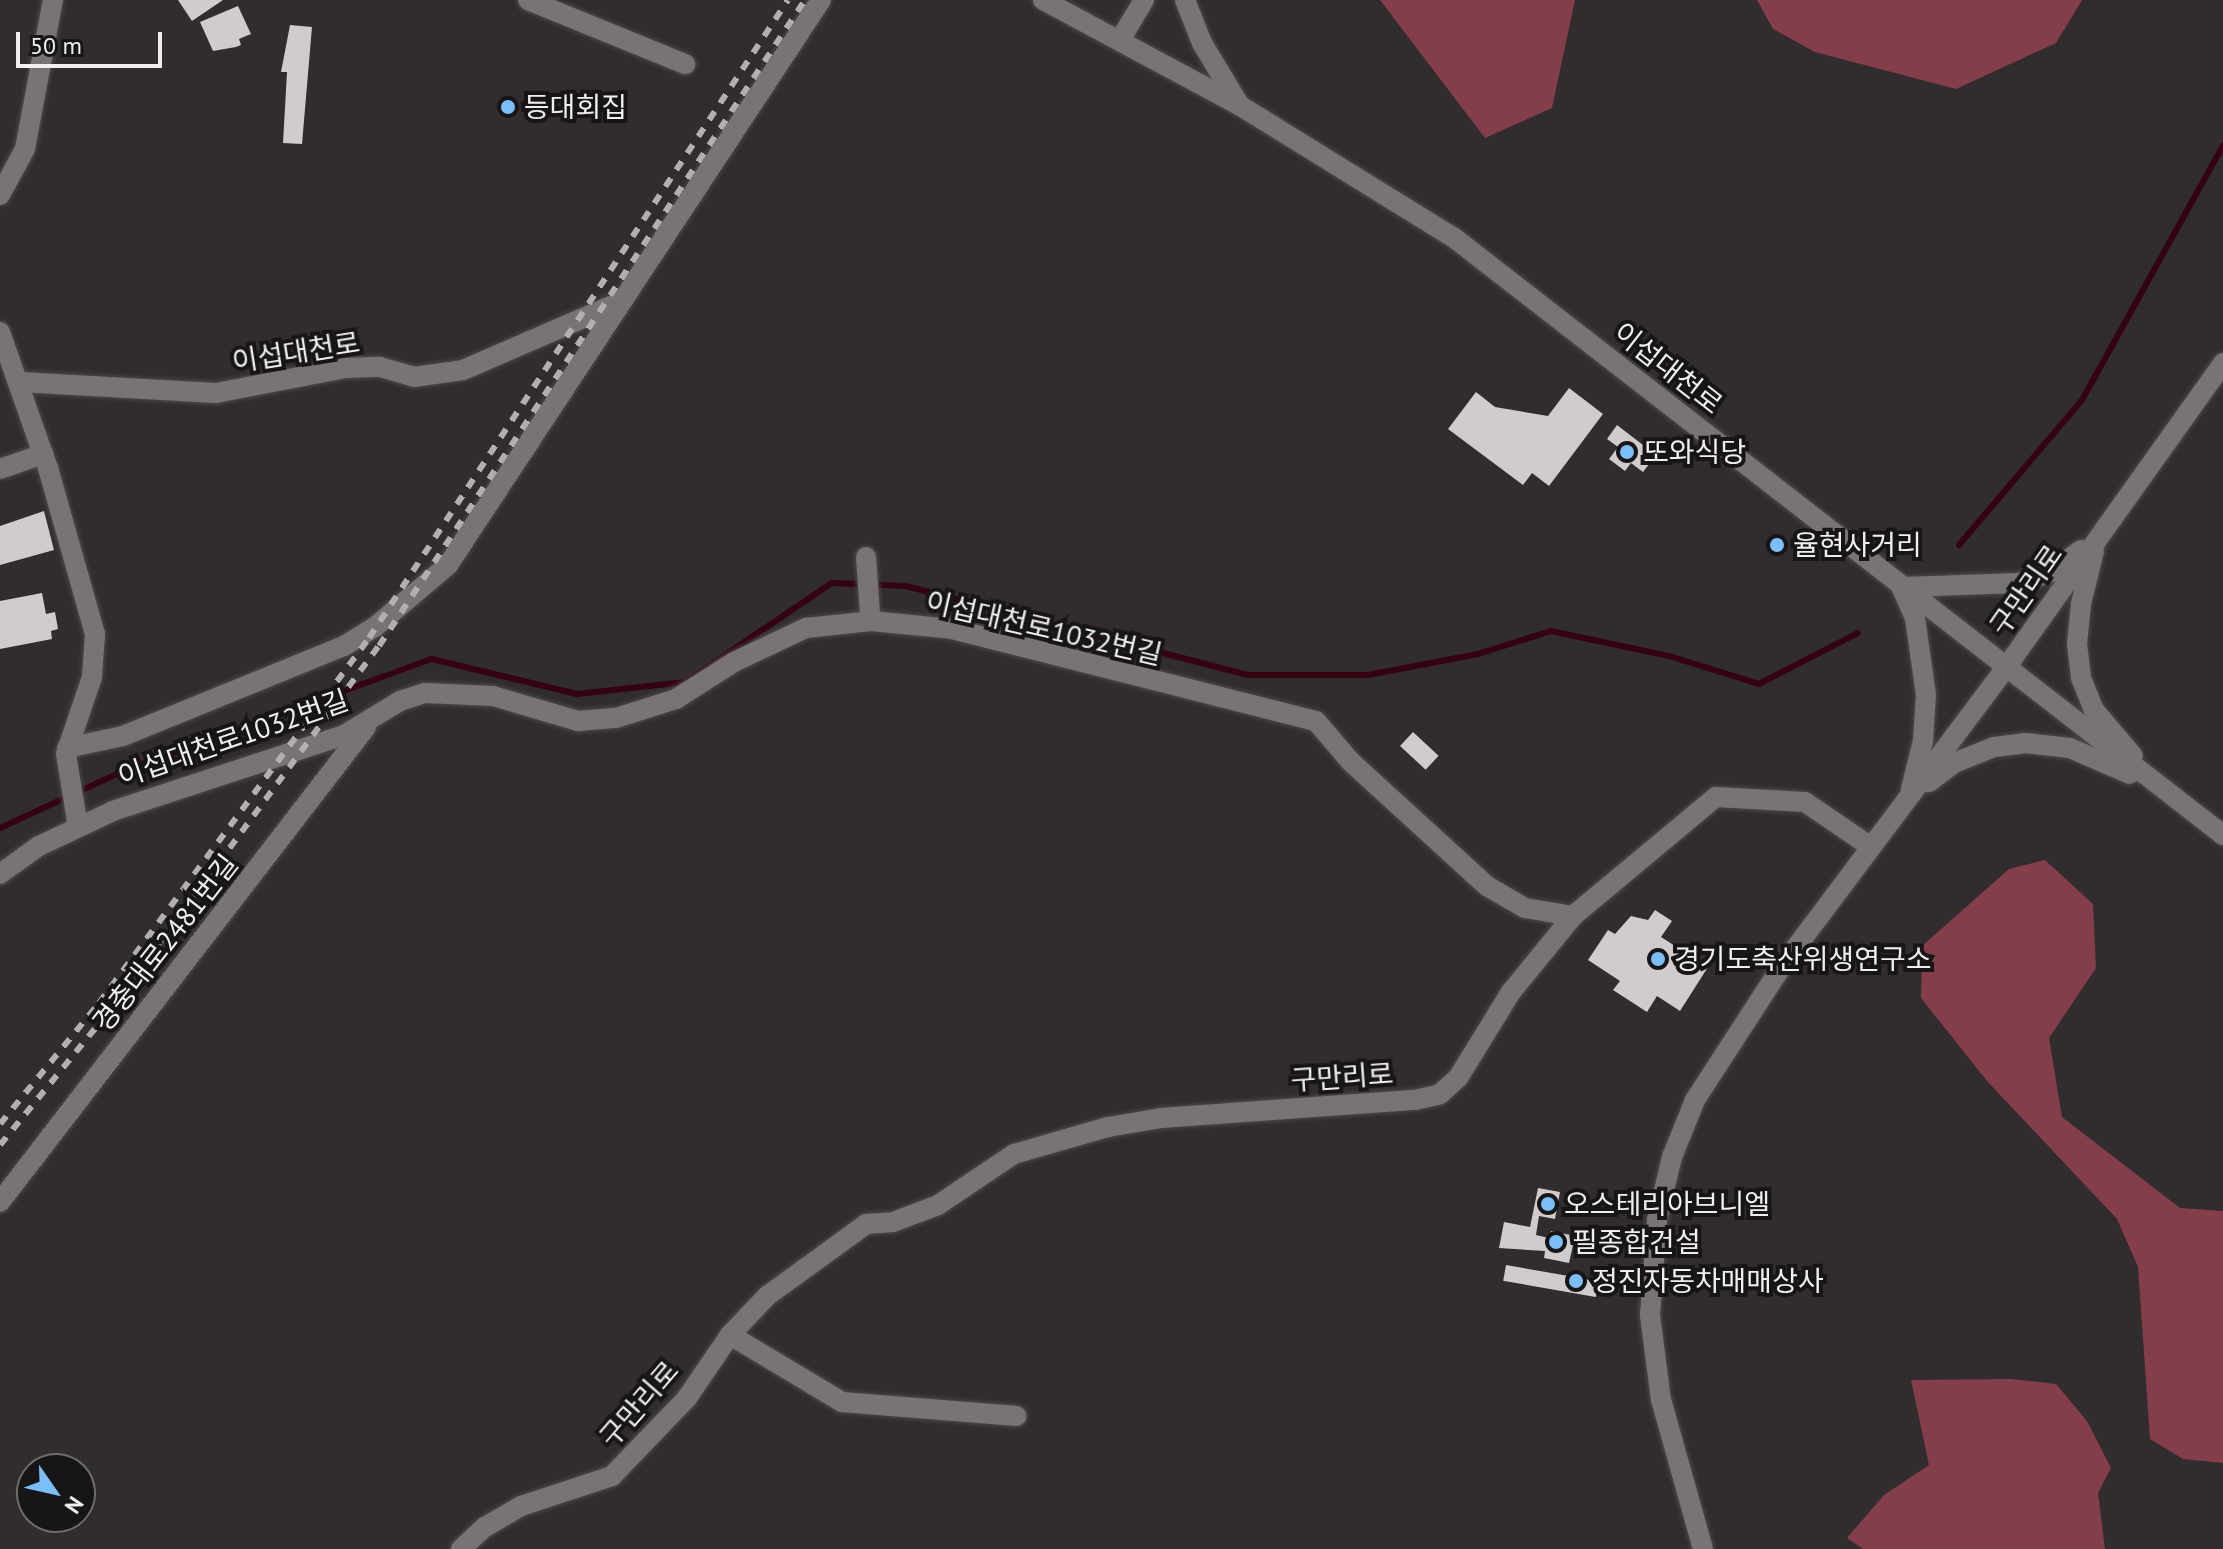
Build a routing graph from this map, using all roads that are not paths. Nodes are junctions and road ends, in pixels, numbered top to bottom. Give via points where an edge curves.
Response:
1 (53, 0) edge
2 (528, 0) edge
3 (821, 0) edge
4 (1043, 0) edge
5 (1144, 0) edge
6 (1185, 0) edge
7 (1120, 40) junction
8 (685, 64) dead end
9 (1239, 105) junction
10 (0, 195) edge
11 (613, 305) dead end
12 (0, 332) edge
13 (2223, 363) edge
14 (20, 382) junction
15 (43, 454) junction
16 (0, 469) edge
17 (2097, 538) junction
18 (866, 557) dead end
19 (1901, 587) junction
20 (870, 614) dead end
21 (2005, 669) junction
22 (374, 717) junction
23 (66, 754) junction
24 (2159, 786) junction
25 (1908, 798) junction
26 (78, 827) junction
27 (2223, 835) edge
28 (1871, 847) junction
29 (0, 874) edge
30 (1573, 916) junction
31 (0, 1202) edge
32 (730, 1335) junction
33 (1016, 1416) dead end
34 (485, 1527) junction
35 (461, 1549) edge
36 (482, 1549) edge
37 (1703, 1549) edge

1 - 10 street via 25,149
2 - 8 street
3 - 23 street, 이섭대천로1032번길 via 448,565 375,627 344,646
4 - 7 street, 이섭대천로
5 - 7 street
6 - 9 street via 1202,43
7 - 9 street, 이섭대천로
9 - 19 street, 이섭대천로 via 1453,237
11 - 14 street, 이섭대천로 via 463,370 414,377 380,367 346,368 216,393
12 - 14 street
13 - 17 street, 구만리로
14 - 15 street
15 - 16 street
15 - 23 street via 96,649
17 - 19 street via 2053,571 2020,583
17 - 21 street, 구만리로
17 - 24 street via 2081,604 2081,678 2094,710
18 - 20 street
19 - 21 street, 이섭대천로
19 - 25 street via 1915,618 1926,695 1923,741
21 - 24 street, 이섭대천로
21 - 25 street, 구만리로
22 - 26 street, 이섭대천로1032번길 via 344,735
22 - 30 street, 이섭대천로1032번길 via 425,693 460,691 578,721 616,718 676,699 734,662 806,628 871,621 952,629 1316,721 1350,761 1487,886 1525,908
22 - 31 street, 경충대로2481번길
23 - 26 street
24 - 25 street via 2070,748 2025,743 1994,747 1954,763
24 - 27 street, 이섭대천로
25 - 28 street, 구만리로
26 - 29 street
28 - 30 street, 구만리로 via 1805,802 1716,797
28 - 37 street, 구만리로 via 1756,1003 1695,1100 1672,1157 1657,1220 1652,1345 1661,1400
30 - 32 street, 구만리로 via 1511,992 1458,1078 1440,1094 1161,1118 1031,1147 938,1205 893,1222 866,1224 760,1301
32 - 33 street via 842,1402
32 - 34 street, 구만리로 via 687,1398 612,1476 521,1506
34 - 35 street, 구만리로
34 - 36 street

